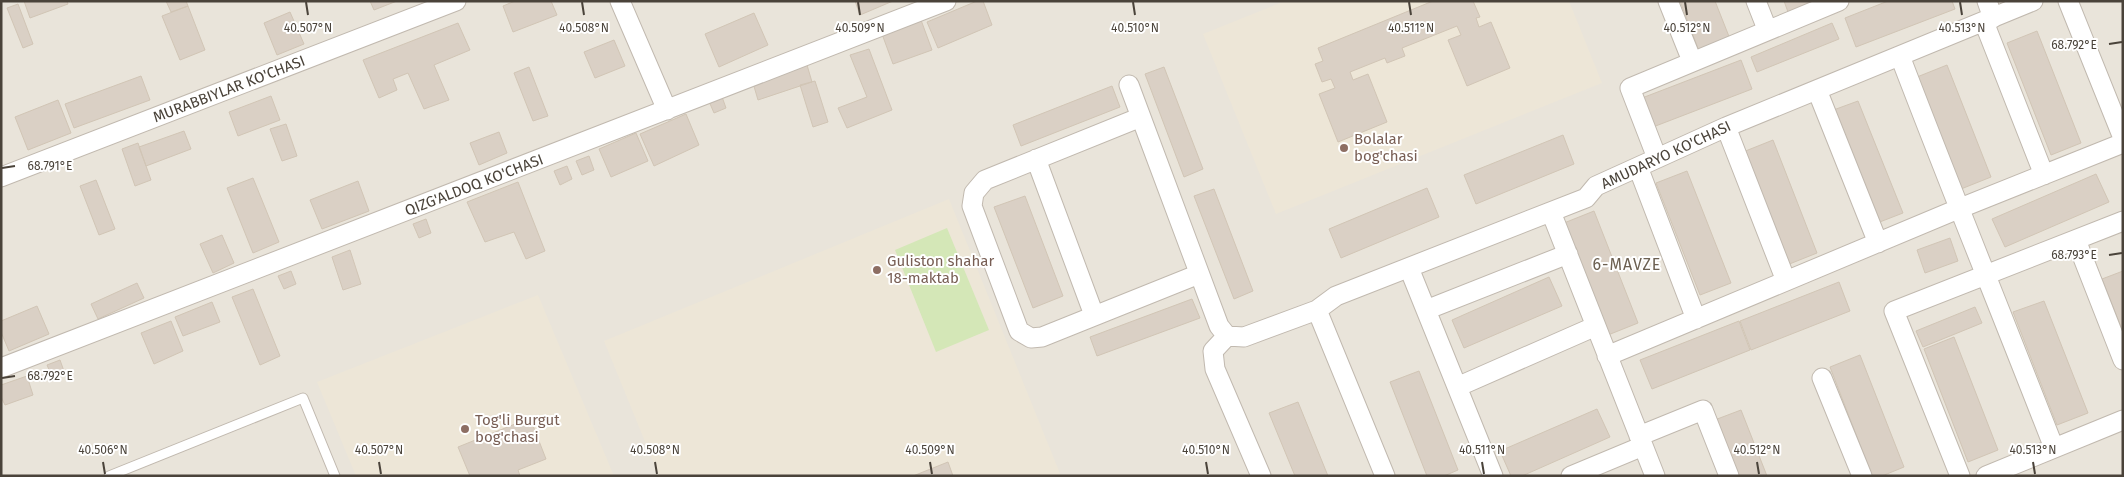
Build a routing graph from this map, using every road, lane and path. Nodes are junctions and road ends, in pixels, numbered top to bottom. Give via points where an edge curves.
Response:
1 (456, 1) edge
2 (620, 1) edge
3 (946, 1) edge
4 (1668, 1) edge
5 (1756, 1) edge
6 (1839, 1) edge
7 (2032, 1) edge
8 (2068, 1) edge
9 (1988, 14) edge
10 (1767, 29) junction
11 (1900, 56) junction
12 (1692, 61) junction
13 (1129, 85) dead end
14 (1817, 90) junction
15 (667, 110) junction
16 (1141, 117) junction
17 (1726, 127) junction
18 (2123, 138) edge
19 (2123, 143) edge
20 (1658, 158) junction
21 (1036, 159) junction
22 (1638, 167) junction
23 (2044, 175) junction
24 (1, 177) edge
25 (1958, 209) junction
26 (1551, 212) junction
27 (2123, 221) edge
28 (2076, 240) junction
29 (1878, 243) junction
30 (1568, 254) junction
31 (1409, 268) junction
32 (1199, 274) junction
33 (1987, 275) junction
34 (1786, 281) junction
35 (1317, 310) junction
36 (1426, 310) junction
37 (1094, 315) junction
38 (1696, 319) junction
39 (1596, 326) junction
40 (1228, 336) junction
41 (1607, 356) junction
42 (2123, 360) edge
43 (1, 368) edge
44 (1822, 378) dead end
45 (1457, 387) junction
46 (2123, 420) edge
47 (1641, 441) junction
48 (2054, 448) junction
49 (109, 476) edge
50 (335, 476) edge
51 (1261, 476) edge
52 (1386, 476) edge
53 (1493, 476) edge
54 (1570, 476) edge
55 (1655, 476) edge
56 (1729, 476) edge
57 (1862, 476) edge
58 (1960, 476) edge
59 (1986, 476) edge

1 - 24 street, MURABBIYLAR KO'CHASI
2 - 15 street
3 - 15 street, QIZG'ALDOQ KO'CHASI
4 - 12 street
5 - 10 street
6 - 10 street
7 - 9 street, AMUDARYO KO'CHASI
8 - 18 street
9 - 11 street, AMUDARYO KO'CHASI
9 - 23 street
10 - 12 street
11 - 14 street, AMUDARYO KO'CHASI
11 - 25 street
12 - 20 street via 1630,88
13 - 16 street
14 - 17 street, AMUDARYO KO'CHASI
14 - 29 street
15 - 43 street, QIZG'ALDOQ KO'CHASI
16 - 21 street
16 - 32 street
17 - 20 street, AMUDARYO KO'CHASI
17 - 34 street
19 - 23 street
20 - 22 street, AMUDARYO KO'CHASI
21 - 37 street
21 - 37 street via 985,180 974,193 972,206 1019,331 1031,338 1042,337
22 - 26 street, AMUDARYO KO'CHASI via 1596,186 1586,198
22 - 38 street
23 - 25 street
25 - 29 street
25 - 33 street
26 - 30 street
26 - 31 street, AMUDARYO KO'CHASI
27 - 28 street
28 - 33 street
28 - 42 street
29 - 34 street
30 - 36 street
30 - 39 street
31 - 35 street, AMUDARYO KO'CHASI via 1336,296
31 - 36 street
32 - 37 street
32 - 40 street via 1219,326
33 - 48 street
33 - 58 street via 1894,311
34 - 38 street
35 - 40 street, AMUDARYO KO'CHASI via 1244,338
35 - 52 street
36 - 45 street
38 - 41 street
39 - 41 street
39 - 45 street
40 - 51 street via 1213,351 1215,369
41 - 47 street
44 - 57 street
45 - 53 street
46 - 48 street
47 - 54 street
47 - 55 street
47 - 56 street via 1703,410
48 - 59 street
49 - 50 lane via 303,398

